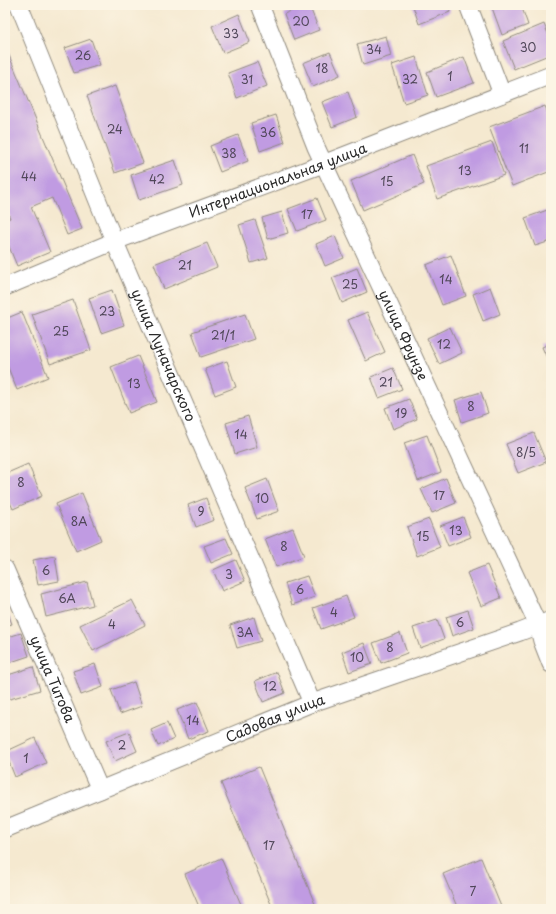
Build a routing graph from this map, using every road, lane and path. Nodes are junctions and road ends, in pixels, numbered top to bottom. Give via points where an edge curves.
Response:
1 (19, 5) edge
2 (260, 5) edge
3 (468, 5) edge
4 (551, 75) edge
5 (502, 94) junction
6 (323, 164) junction
7 (115, 241) junction
8 (5, 287) edge
9 (5, 569) edge
10 (544, 622) edge
11 (551, 664) edge
12 (312, 703) junction
13 (100, 790) junction
14 (5, 829) edge

1 - 7 street, улица Луначарского
2 - 6 street, улица Фрунзе
3 - 5 street
4 - 5 street, Интернациональная улица
5 - 6 street, Интернациональная улица
6 - 7 street, Интернациональная улица
6 - 10 street, улица Фрунзе
7 - 8 street, Интернациональная улица
7 - 12 street, улица Луначарского
9 - 13 street, улица Титова
10 - 11 street, улица Фрунзе
10 - 12 street, Садовая улица
12 - 13 street, Садовая улица
13 - 14 street, Садовая улица

